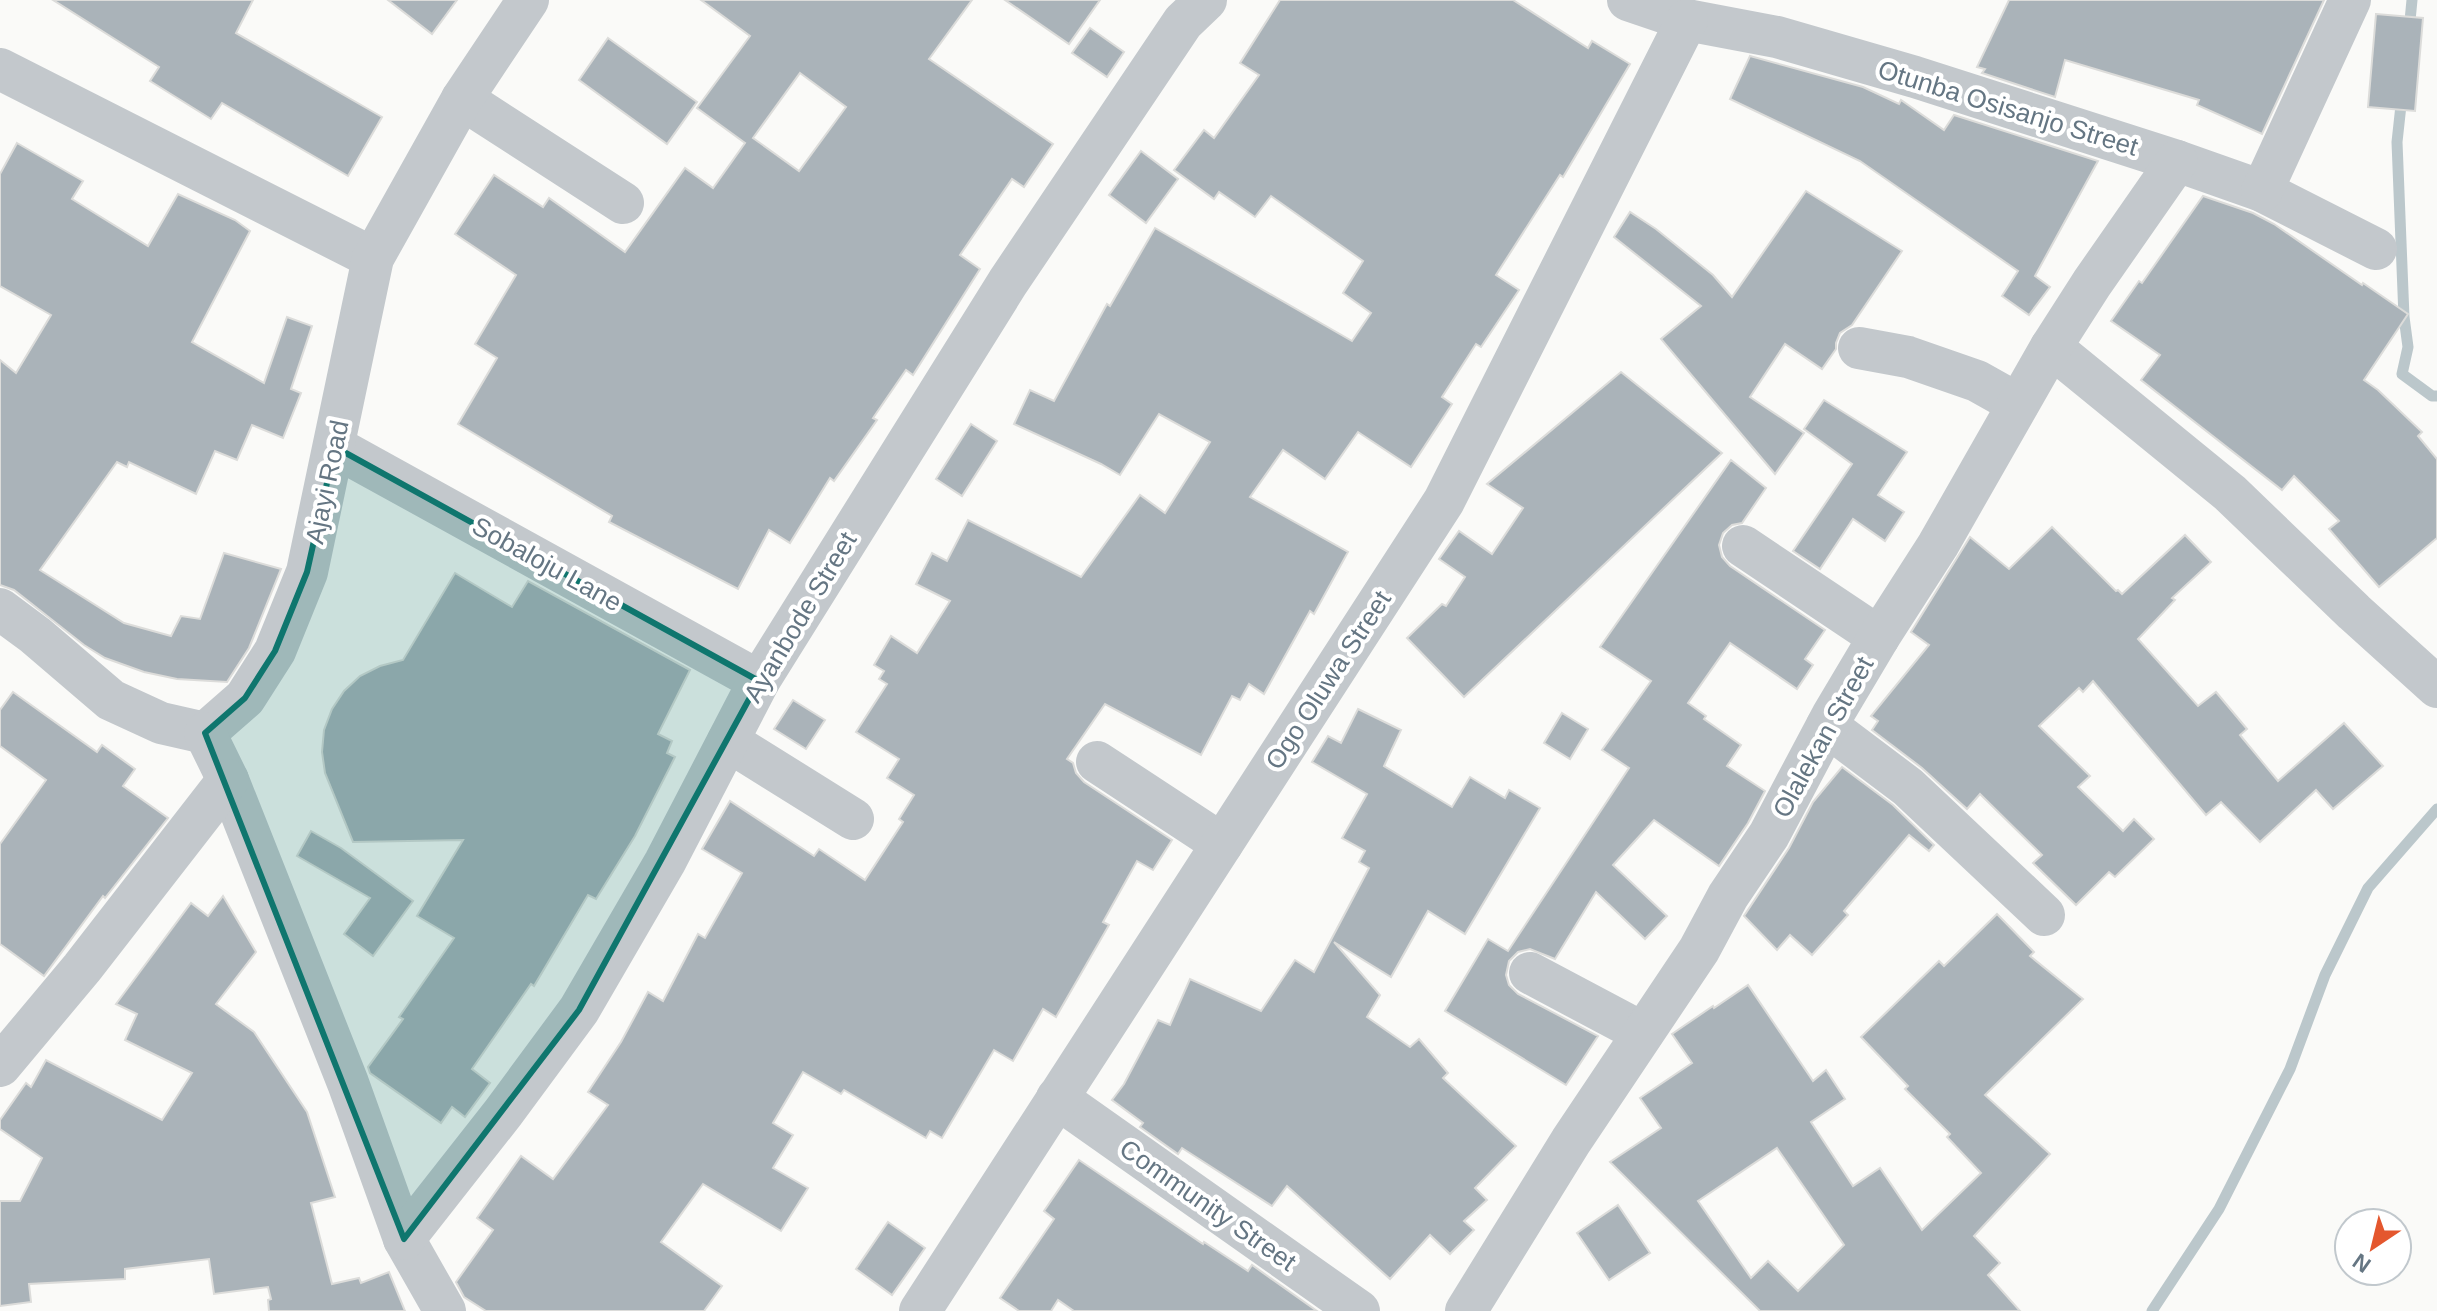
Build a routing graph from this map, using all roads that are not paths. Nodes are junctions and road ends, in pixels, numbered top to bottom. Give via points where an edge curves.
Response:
1 (528, 0) edge
2 (1206, 0) edge
3 (1628, 0) edge
4 (2350, 0) edge
5 (1687, 20) junction
6 (0, 69) edge
7 (462, 99) junction
8 (2177, 161) junction
9 (2262, 191) junction
10 (623, 203) dead end
11 (2376, 249) dead end
12 (373, 258) junction
13 (2051, 347) junction
14 (1859, 348) dead end
15 (2018, 404) junction
16 (335, 447) junction
17 (1743, 546) dead end
18 (0, 609) edge
19 (1879, 637) junction
20 (759, 681) junction
21 (2437, 687) edge
22 (1827, 726) junction
23 (205, 733) junction
24 (728, 741) junction
25 (1097, 762) dead end
26 (228, 780) junction
27 (853, 819) dead end
28 (1222, 844) junction
29 (2044, 915) dead end
30 (1530, 973) dead end
31 (1643, 1033) junction
32 (0, 1066) edge
33 (1057, 1098) junction
34 (404, 1239) junction
35 (445, 1311) edge
36 (920, 1311) edge
37 (1359, 1311) edge
38 (1466, 1311) edge

1 - 7 street, Ajayi Road
2 - 20 street, Ayanbode Street via 1183,22 1008,282
3 - 5 street, Otunba Osisanjo Street
4 - 9 street
5 - 8 street, Otunba Osisanjo Street via 1777,37
5 - 28 street, Ogo Oluwa Street via 1444,501
6 - 12 street
7 - 10 street
7 - 12 street, Ajayi Road
8 - 9 street, Otunba Osisanjo Street
8 - 13 street, Olalekan Street
9 - 11 street, Otunba Osisanjo Street
12 - 16 street, Ajayi Road
13 - 15 street, Olalekan Street
13 - 21 street via 2230,493
14 - 15 street via 1908,357 1977,381
15 - 19 street, Olalekan Street
16 - 20 street, Sobaloju Lane
16 - 23 street, Ajayi Road via 307,572 275,651 245,698
17 - 19 street
18 - 23 street via 111,700 161,723
19 - 22 street, Olalekan Street
20 - 24 street, Ayanbode Street
22 - 29 street via 1908,787
22 - 31 street, Olalekan Street via 1769,835
23 - 26 street
24 - 27 street
24 - 34 street, Ayanbode Street via 579,1010
25 - 28 street
26 - 32 street
26 - 34 street
28 - 33 street, Ogo Oluwa Street
30 - 31 street
31 - 38 street, Olalekan Street
33 - 36 street, Ogo Oluwa Street
33 - 37 street, Community Street
34 - 35 street

